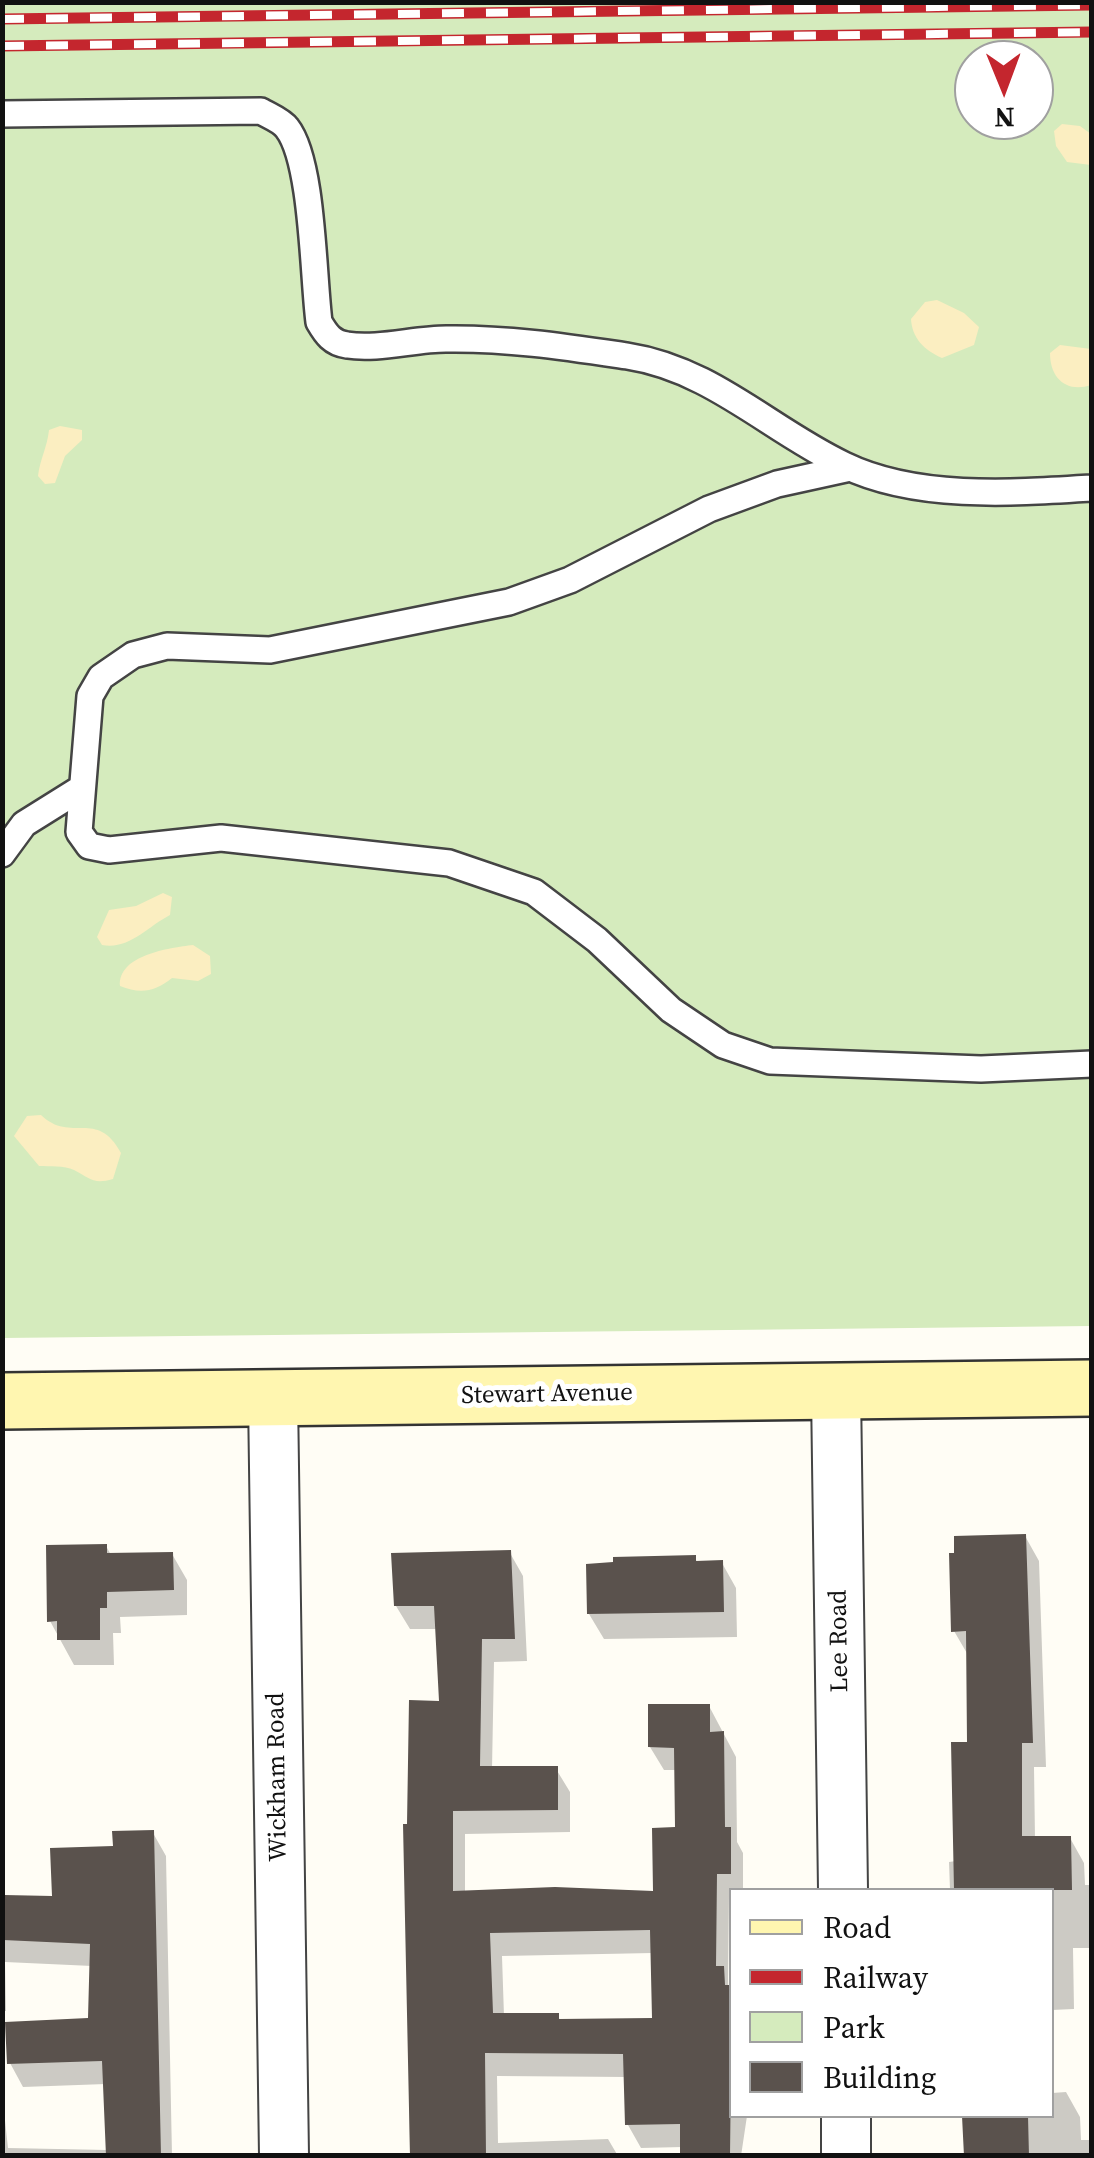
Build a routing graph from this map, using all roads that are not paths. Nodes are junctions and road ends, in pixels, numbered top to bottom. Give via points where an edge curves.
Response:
1 (2, 114) edge
2 (850, 468) junction
3 (1092, 488) edge
4 (80, 789) junction
5 (2, 854) edge
6 (1092, 1064) edge
7 (1092, 1388) edge
8 (836, 1391) junction
9 (273, 1398) junction
10 (2, 1401) edge
11 (843, 1888) edge
12 (846, 2118) edge
13 (284, 2156) edge
14 (846, 2156) edge

1 - 2 lane via 260,111 284,124 297,144 319,322 328,337 347,345 526,340 640,358 712,384
2 - 3 lane via 886,482 987,492
2 - 4 lane via 777,484 709,509 570,580 509,602 270,650 168,646 133,654 101,677 90,696
4 - 5 lane via 24,824
4 - 6 lane via 79,832 90,846 108,850 220,838 282,842 449,863 534,892 671,1010 723,1045 770,1061 980,1068
7 - 8 main road, Stewart Avenue
8 - 9 main road, Stewart Avenue
8 - 11 street, Lee Road
9 - 10 main road, Stewart Avenue
9 - 13 street, Wickham Road
12 - 14 street

